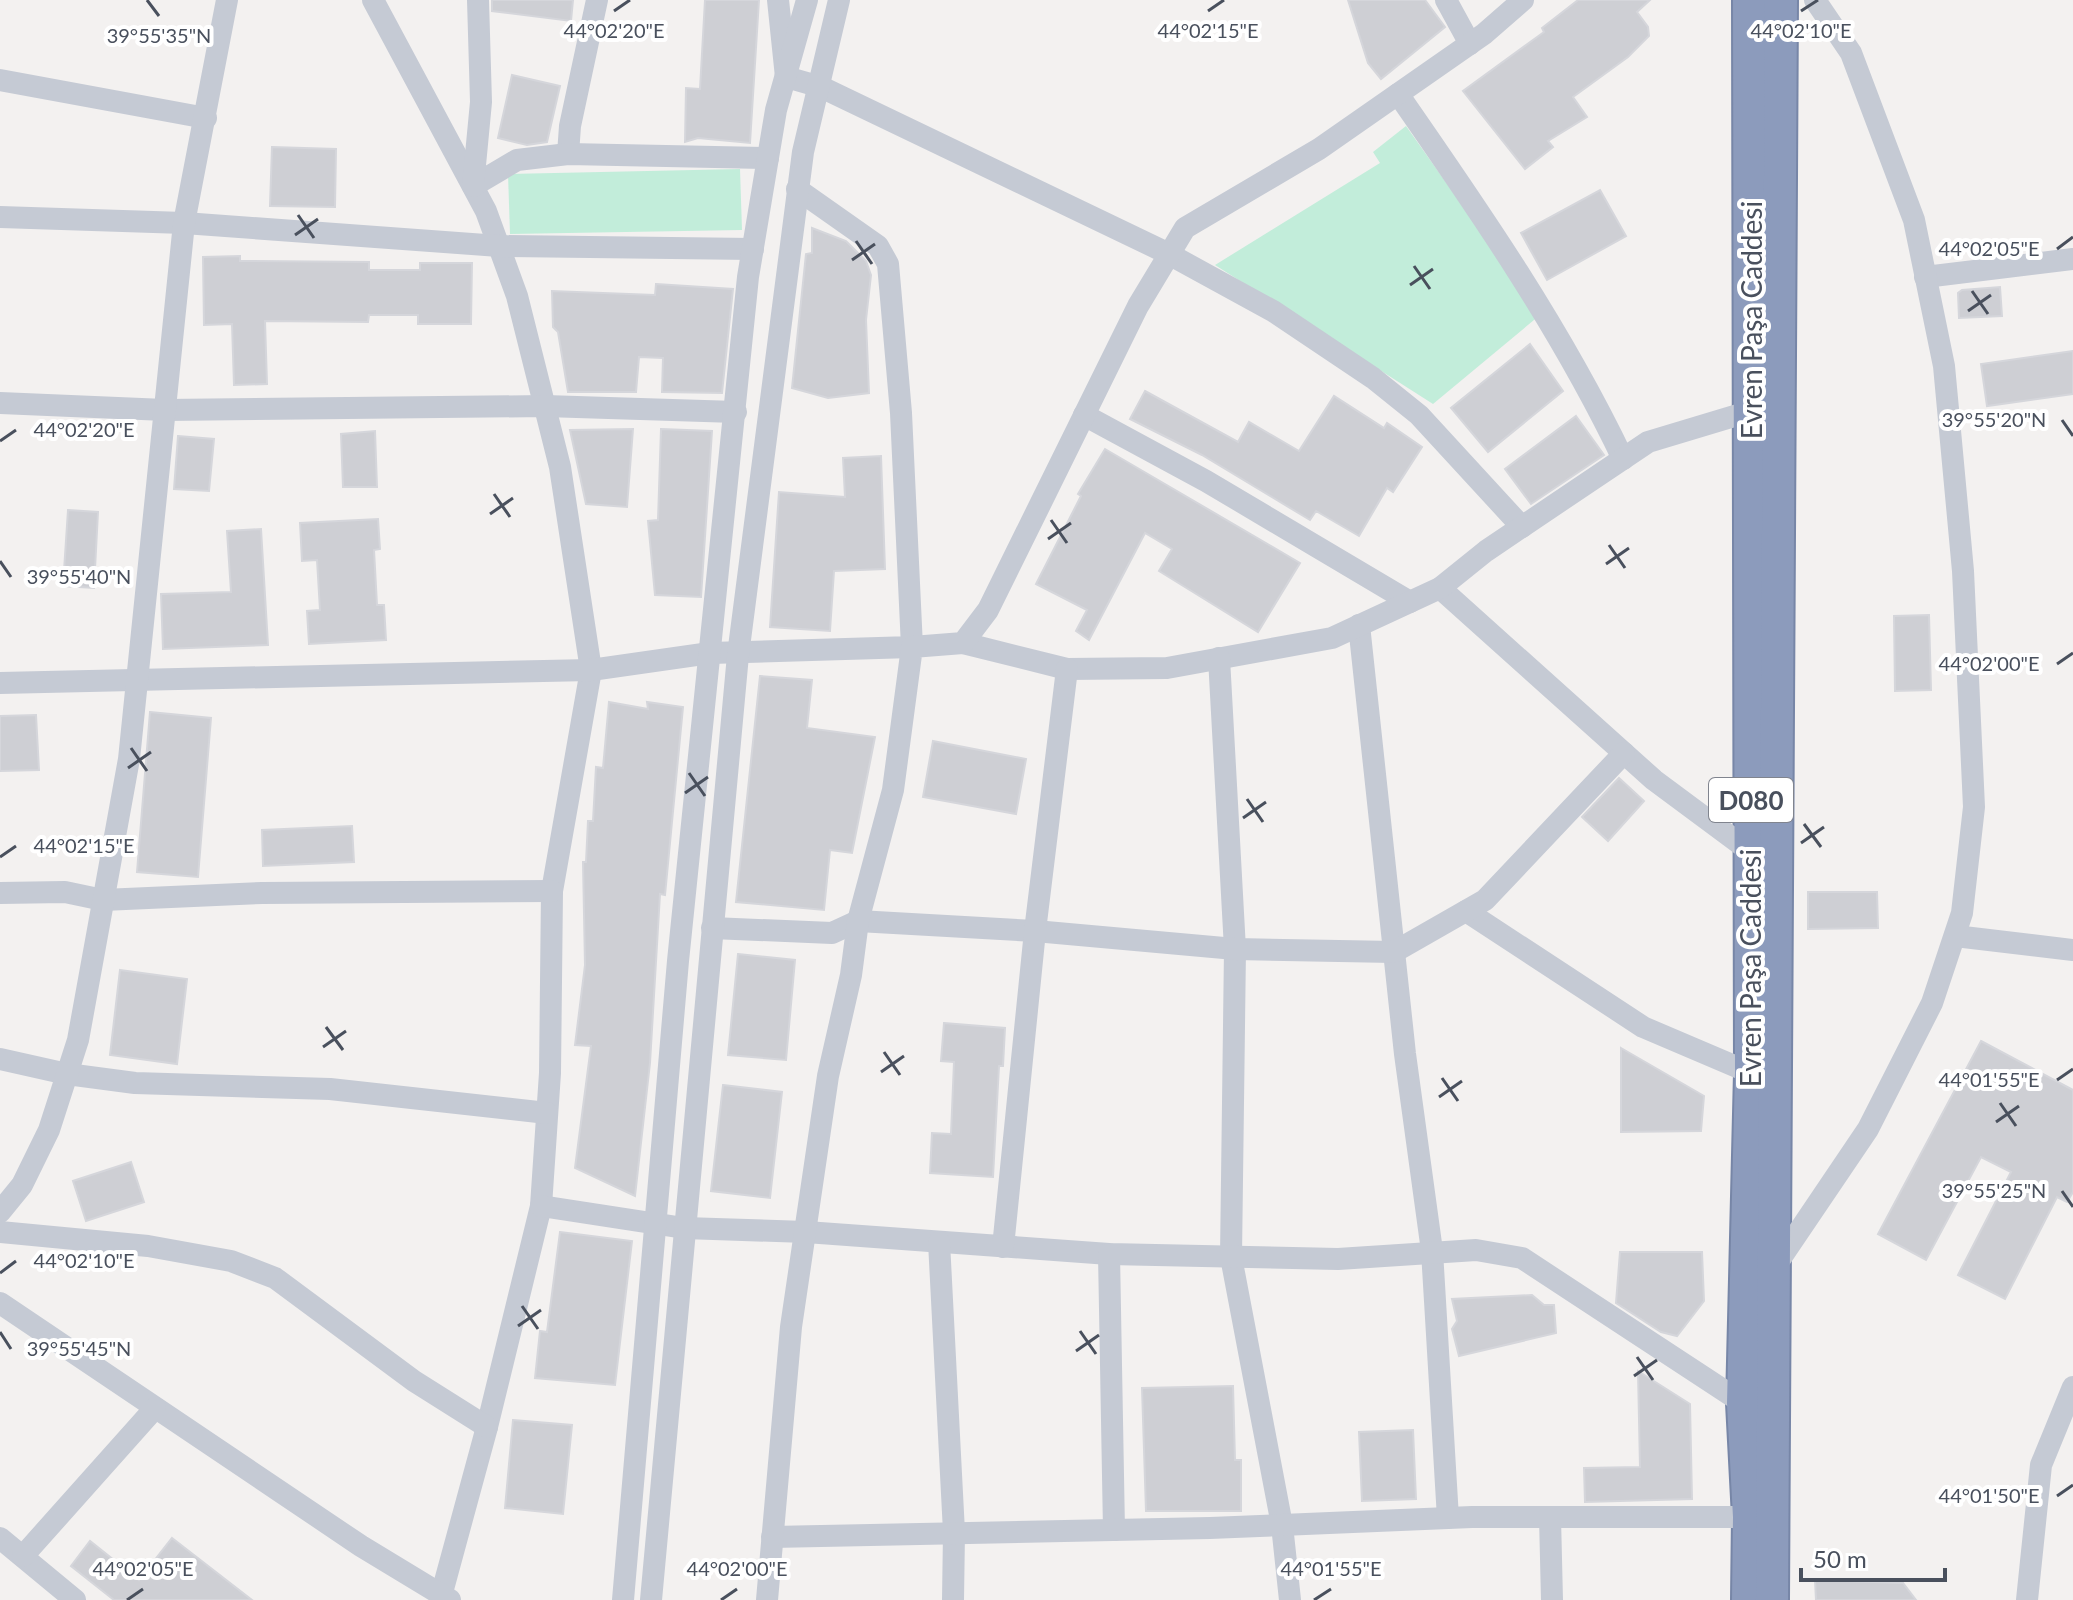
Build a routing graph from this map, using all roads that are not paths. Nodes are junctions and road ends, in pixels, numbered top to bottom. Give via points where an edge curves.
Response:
1 (227, 0) edge
2 (373, 0) edge
3 (478, 0) edge
4 (597, 0) edge
5 (778, 0) edge
6 (807, 0) edge
7 (839, 0) edge
8 (1446, 0) edge
9 (1523, 0) edge
10 (1749, 0) edge
11 (1781, 0) edge
12 (1815, 0) edge
13 (1470, 44) junction
14 (786, 77) junction
15 (0, 80) edge
16 (821, 87) junction
17 (1398, 94) junction
18 (206, 118) junction
19 (568, 154) junction
20 (768, 158) junction
21 (473, 186) junction
22 (797, 189) junction
23 (0, 217) edge
24 (184, 223) junction
25 (499, 246) junction
26 (753, 249) junction
27 (1167, 253) junction
28 (2073, 259) edge
29 (1925, 277) junction
30 (0, 403) edge
31 (545, 406) junction
32 (165, 410) junction
33 (1751, 411) junction
34 (736, 412) junction
35 (1084, 415) junction
36 (1623, 459) junction
37 (1522, 527) junction
38 (1440, 588) junction
39 (1410, 602) junction
40 (1359, 625) junction
41 (963, 643) junction
42 (912, 647) junction
43 (710, 653) junction
44 (738, 655) junction
45 (1219, 658) junction
46 (1067, 669) junction
47 (591, 670) junction
48 (136, 681) junction
49 (0, 683) edge
50 (1624, 753) junction
51 (1751, 852) junction
52 (552, 891) junction
53 (0, 893) edge
54 (103, 900) junction
55 (1466, 911) junction
56 (858, 921) junction
57 (712, 928) junction
58 (1035, 931) junction
59 (1955, 936) junction
60 (1235, 949) junction
61 (2073, 950) edge
62 (1394, 952) junction
63 (0, 1059) edge
64 (1751, 1073) junction
65 (67, 1074) junction
66 (547, 1113) junction
67 (541, 1206) junction
68 (1, 1207) edge
69 (654, 1223) junction
70 (684, 1228) junction
71 (0, 1232) edge
72 (806, 1232) junction
73 (939, 1242) junction
74 (1003, 1247) junction
75 (1432, 1251) junction
76 (1109, 1254) junction
77 (1231, 1257) junction
78 (1771, 1273) junction
79 (0, 1303) edge
80 (2073, 1387) edge
81 (1743, 1403) junction
82 (155, 1408) junction
83 (487, 1427) junction
84 (1550, 1517) junction
85 (1749, 1517) junction
86 (1448, 1518) junction
87 (1282, 1525) junction
88 (1114, 1530) junction
89 (954, 1532) junction
90 (772, 1537) junction
91 (0, 1538) edge
92 (23, 1556) junction
93 (444, 1598) edge
94 (75, 1600) edge
95 (623, 1600) edge
96 (651, 1600) edge
97 (767, 1600) edge
98 (953, 1600) edge
99 (1290, 1600) edge
100 (1552, 1600) edge
101 (1748, 1600) edge
102 (1772, 1600) edge
103 (2027, 1600) edge

1 - 18 street
2 - 21 street
3 - 21 street via 481,102
4 - 19 street
5 - 14 street
6 - 14 street
7 - 16 street
8 - 13 street
9 - 13 street
10 - 33 highway, Evren Paşa Caddesi / D080
11 - 78 highway, Evren Paşa Caddesi / D080
12 - 29 street via 1851,53 1914,220
13 - 17 street
14 - 16 street
14 - 20 street
15 - 18 street
16 - 22 street
16 - 27 street
17 - 27 street via 1319,149 1185,228
17 - 36 street via 1498,238 1591,392
18 - 24 street
19 - 20 street
19 - 21 street via 517,160
20 - 26 street
21 - 25 street
22 - 42 street via 878,246 888,264
22 - 44 street
23 - 24 street
24 - 25 street
24 - 32 street
25 - 26 street
25 - 31 street
26 - 34 street
27 - 35 street
27 - 37 street via 1273,311 1397,396 1442,437
28 - 29 street
29 - 59 street via 1944,366 1963,571 1974,807
30 - 32 street
31 - 32 street
31 - 34 street
31 - 47 street via 560,467
32 - 48 street
33 - 36 street via 1648,442
33 - 51 highway, Evren Paşa Caddesi / D080
34 - 43 street
35 - 39 street
35 - 41 street via 988,610
36 - 37 street
37 - 38 street
38 - 39 street
38 - 50 street
39 - 40 street
40 - 45 street via 1332,638
40 - 62 street
41 - 42 street
41 - 46 street
42 - 44 street
42 - 56 street via 893,790
43 - 44 street
43 - 47 street
43 - 69 street
44 - 57 street
45 - 46 street via 1167,668
45 - 60 street
46 - 58 street
47 - 48 street
47 - 52 street
48 - 49 street
48 - 54 street via 129,759
50 - 51 street
50 - 55 street via 1485,900
51 - 64 highway, Evren Paşa Caddesi / D080
52 - 54 street
52 - 66 street
53 - 54 street via 65,892
54 - 65 street
55 - 62 street
55 - 64 street via 1643,1027
56 - 57 street via 832,933
56 - 58 street
56 - 72 street via 828,1076
57 - 70 street
58 - 60 street
58 - 74 street
59 - 61 street
59 - 78 street via 1932,1003 1868,1129
60 - 62 street
60 - 77 street
62 - 75 street
63 - 65 street
64 - 81 highway, Evren Paşa Caddesi / D080
65 - 66 street via 135,1083 330,1089
65 - 68 street via 49,1130 22,1185
66 - 67 street
67 - 69 street
67 - 83 street
69 - 70 street
69 - 95 street
70 - 72 street
70 - 96 street
71 - 83 street via 148,1246 231,1261 275,1278 414,1381
72 - 73 street
72 - 90 street via 791,1327
73 - 74 street
73 - 89 street
74 - 76 street
75 - 77 street via 1338,1259
75 - 81 street via 1476,1250 1522,1258
75 - 86 street
76 - 77 street
76 - 88 street
77 - 87 street
78 - 102 highway, Evren Paşa Caddesi / D080
79 - 82 street
80 - 103 street via 2041,1465
81 - 85 highway, Evren Paşa Caddesi / D080
82 - 92 street
82 - 93 street
83 - 93 street
84 - 85 street
84 - 86 street
84 - 100 street
85 - 101 highway, Evren Paşa Caddesi / D080
86 - 87 street
87 - 88 street
87 - 99 street
88 - 89 street
89 - 90 street
89 - 98 street
90 - 97 street
91 - 92 street
92 - 94 street

